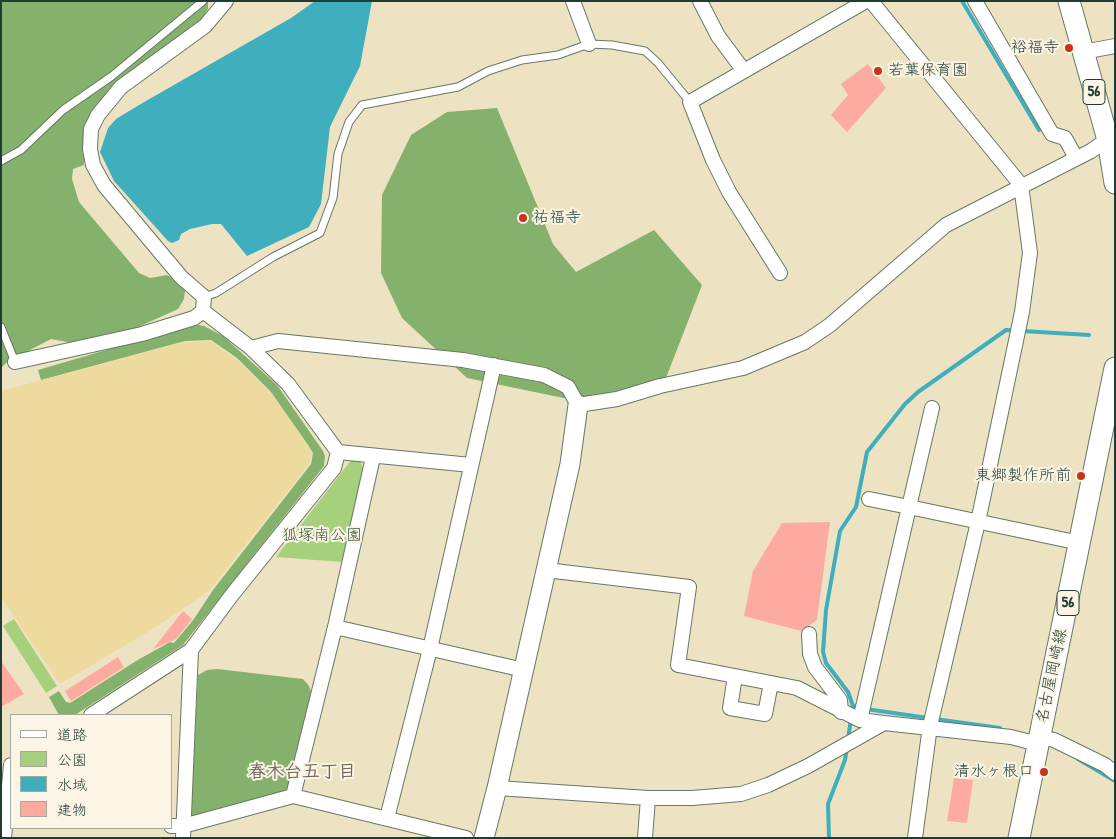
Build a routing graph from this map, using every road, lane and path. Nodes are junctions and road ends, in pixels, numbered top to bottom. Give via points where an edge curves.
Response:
1 (203, 1) edge
2 (226, 1) edge
3 (573, 1) edge
4 (700, 1) edge
5 (866, 1) edge
6 (871, 1) edge
7 (975, 1) edge
8 (1069, 1) edge
9 (589, 44) junction
10 (1115, 46) edge
11 (1083, 52) junction
12 (744, 71) junction
13 (690, 102) junction
14 (1111, 137) edge
15 (1076, 158) junction
16 (1, 161) edge
17 (1115, 183) edge
18 (1021, 185) junction
19 (780, 273) dead end
20 (203, 304) junction
21 (1, 328) edge
22 (252, 348) junction
23 (15, 362) joint
24 (494, 365) junction
25 (1115, 368) edge
26 (578, 406) junction
27 (932, 408) dead end
28 (338, 452) junction
29 (372, 457) junction
30 (471, 465) junction
31 (869, 499) dead end
32 (909, 507) junction
33 (978, 522) junction
34 (1080, 543) junction
35 (546, 570) junction
36 (335, 627) junction
37 (809, 634) dead end
38 (430, 649) junction
39 (191, 650) junction
40 (524, 670) junction
41 (735, 676) junction
42 (771, 683) junction
43 (841, 712) junction
44 (92, 714) edge
45 (860, 720) junction
46 (884, 723) junction
47 (930, 726) junction
48 (1039, 740) junction
49 (1115, 773) edge
50 (497, 788) junction
51 (10, 794) edge
52 (294, 796) junction
53 (648, 798) junction
54 (387, 818) junction
55 (9, 823) edge
56 (179, 830) edge
57 (4, 838) edge
58 (466, 838) edge
59 (484, 838) edge
60 (645, 838) edge
61 (915, 838) edge
62 (1019, 838) edge

1 - 16 lane via 112,76 63,110 20,150
2 - 20 street via 205,26 121,87 91,129 93,165 104,186
3 - 9 street
4 - 12 street via 718,36
5 - 12 street
6 - 18 street
7 - 15 street via 1052,134 1066,138
8 - 11 main road, 56
9 - 13 lane via 645,52
9 - 20 lane via 558,55 522,60 488,71 458,87 362,105 349,122 338,154 333,198 320,233 274,257
10 - 11 street
11 - 14 main road, 56
12 - 13 street
13 - 19 street via 713,160
14 - 15 street
14 - 17 main road, 56
15 - 18 street
18 - 26 street via 946,225 830,325 805,342 743,368
18 - 33 street via 1030,253 1022,312
20 - 22 street
20 - 23 street via 194,318 142,334
21 - 23 lane
22 - 24 street via 278,342
22 - 28 street via 288,384
24 - 26 street via 544,375 568,387
24 - 30 street
25 - 34 main road, 名古屋岡崎線 / 56
26 - 35 street via 570,464
27 - 32 street
28 - 29 street
28 - 39 street via 334,468
29 - 30 street
29 - 36 street
30 - 38 street
31 - 32 street
32 - 33 street
32 - 45 street
33 - 34 street
33 - 47 street
34 - 48 main road, 名古屋岡崎線 / 56
35 - 40 street
35 - 41 street via 689,587 678,665
36 - 38 street
36 - 52 street
37 - 43 street via 810,654 815,667 840,700
38 - 40 street
38 - 54 street
39 - 44 street
39 - 56 street
40 - 50 street
41 - 42 street
41 - 42 street via 730,708 765,714
42 - 43 street via 797,688
43 - 45 street
45 - 46 street
46 - 47 street
46 - 53 street via 808,766 755,790 715,797
47 - 48 street
47 - 61 street
48 - 49 street via 1054,740
48 - 62 main road, 名古屋岡崎線 / 56
50 - 53 street
50 - 59 street
51 - 55 street
52 - 54 street
52 - 56 street
53 - 60 street
54 - 58 street
55 - 57 street

